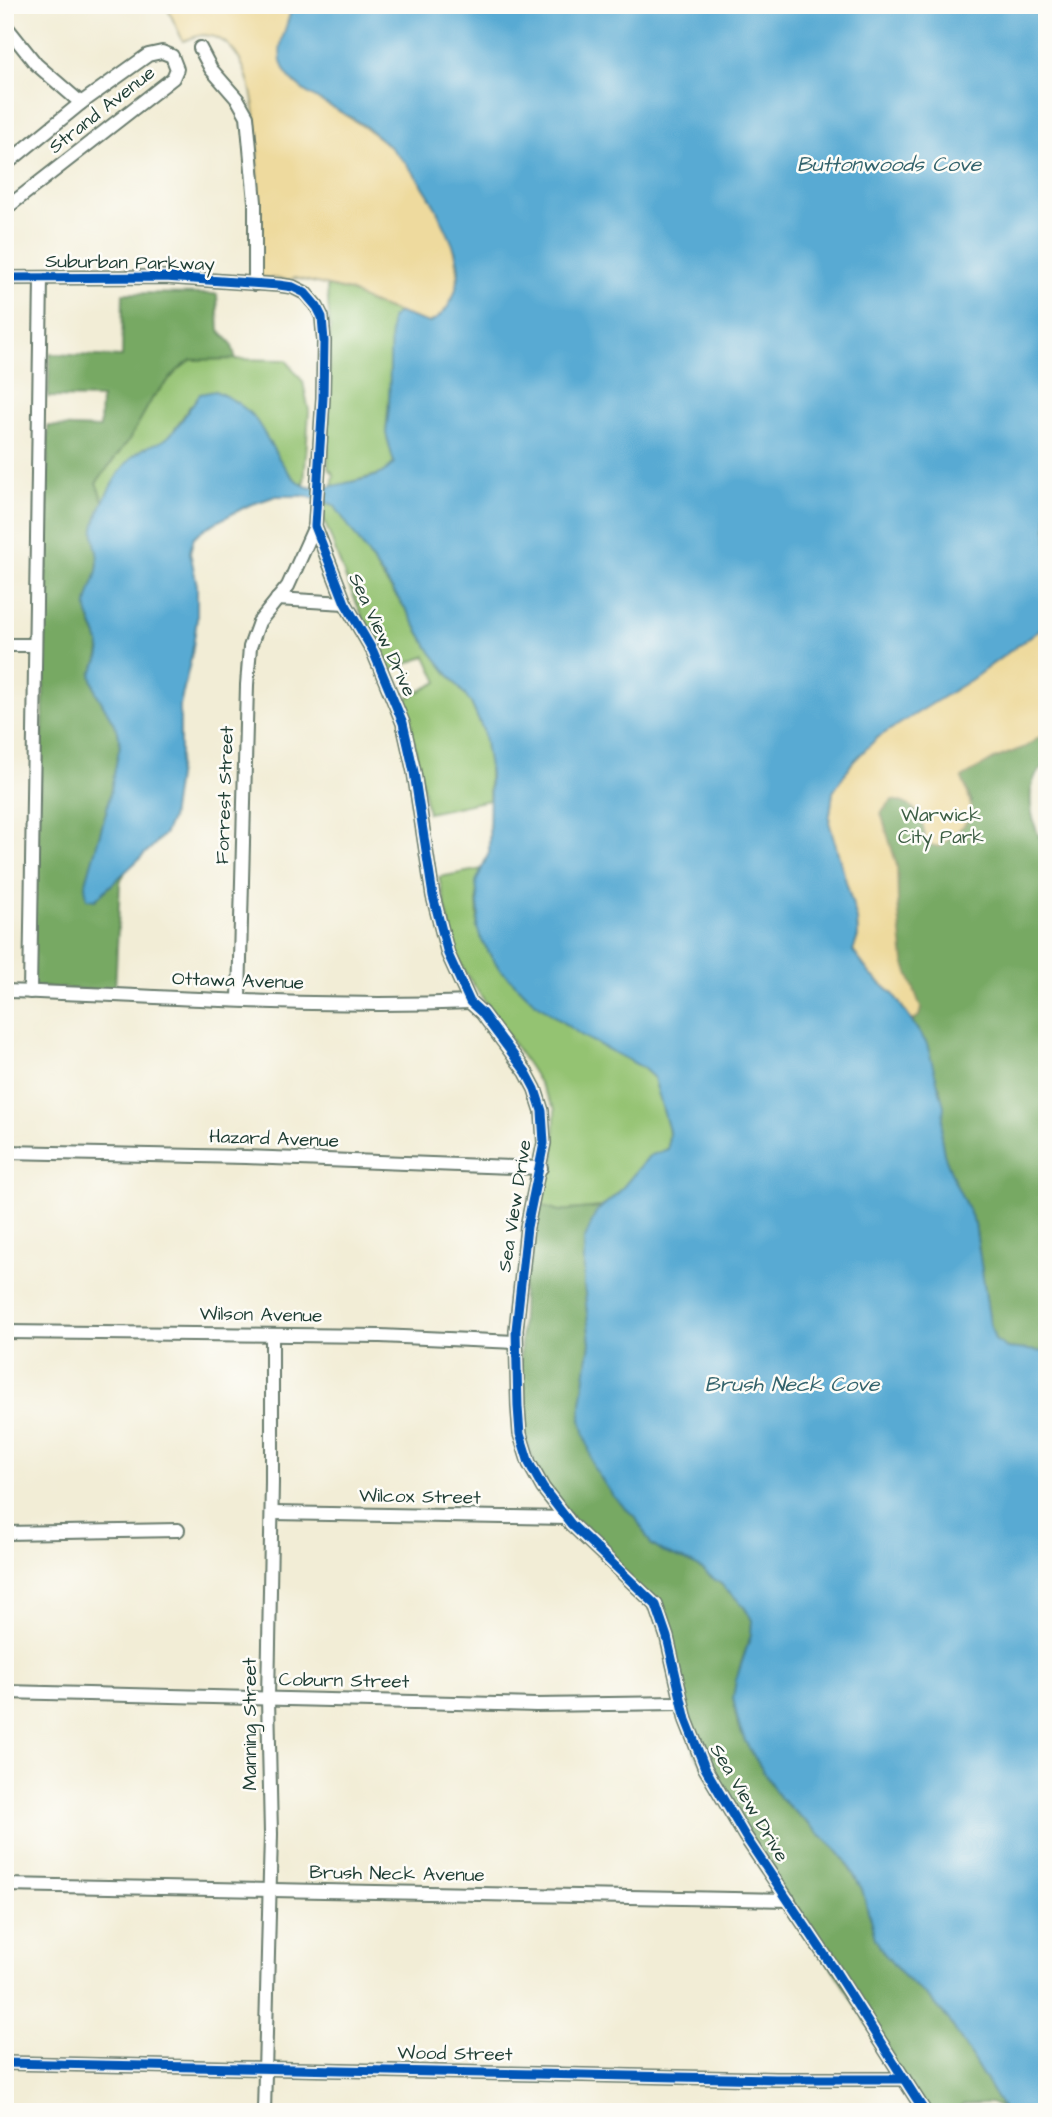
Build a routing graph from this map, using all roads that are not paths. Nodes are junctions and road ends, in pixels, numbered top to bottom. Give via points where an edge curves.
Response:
1 (5, 25) edge
2 (200, 48) dead end
3 (81, 103) junction
4 (5, 165) edge
5 (5, 209) edge
6 (5, 278) edge
7 (41, 279) junction
8 (255, 284) junction
9 (315, 526) junction
10 (277, 599) junction
11 (345, 603) junction
12 (5, 645) edge
13 (34, 645) junction
14 (5, 991) edge
15 (30, 992) junction
16 (239, 999) junction
17 (470, 1002) junction
18 (5, 1152) edge
19 (541, 1168) junction
20 (5, 1332) edge
21 (272, 1335) junction
22 (516, 1342) junction
23 (272, 1513) junction
24 (567, 1518) junction
25 (178, 1530) dead end
26 (5, 1533) edge
27 (5, 1692) edge
28 (268, 1698) junction
29 (681, 1703) junction
30 (5, 1885) edge
31 (270, 1891) junction
32 (789, 1900) junction
33 (5, 2063) edge
34 (265, 2067) junction
35 (903, 2079) junction
36 (264, 2112) edge
37 (925, 2112) edge

1 - 3 street via 36,64
2 - 8 street via 247,116 255,202
3 - 4 street, Strand Avenue
3 - 5 street, Strand Avenue via 148,55 162,52 172,56 177,69 173,78
6 - 7 street, Suburban Parkway
7 - 8 street, Suburban Parkway via 165,277
7 - 13 street
8 - 9 street, Sea View Drive via 293,287 312,300 322,317 323,398
9 - 10 street, Forrest Street via 297,570
9 - 11 street, Sea View Drive
10 - 11 street
10 - 16 street, Forrest Street via 259,622 250,647
11 - 17 street, Sea View Drive via 373,651 403,723 438,918 453,969
12 - 13 street
13 - 15 street
14 - 15 street, Ottawa Avenue
15 - 16 street, Ottawa Avenue
16 - 17 street, Ottawa Avenue
17 - 19 street, Sea View Drive via 535,1088 545,1133
18 - 19 street, Hazard Avenue
19 - 22 street, Sea View Drive via 527,1227
20 - 21 street, Wilson Avenue
21 - 22 street, Wilson Avenue
21 - 23 street, Manning Street
22 - 24 street, Sea View Drive via 520,1434 528,1463
23 - 24 street, Wilcox Street
23 - 28 street, Manning Street
24 - 29 street, Sea View Drive via 656,1605
25 - 26 street
27 - 28 street, Coburn Street
28 - 29 street, Coburn Street via 536,1705
28 - 31 street, Manning Street
29 - 32 street, Sea View Drive via 705,1768
30 - 31 street, Brush Neck Avenue
31 - 32 street, Brush Neck Avenue
31 - 34 street, Manning Street
32 - 35 street, Sea View Drive
33 - 34 street, Wood Street
34 - 35 street, Wood Street
34 - 36 street, Manning Street
35 - 37 street, Sea View Drive

